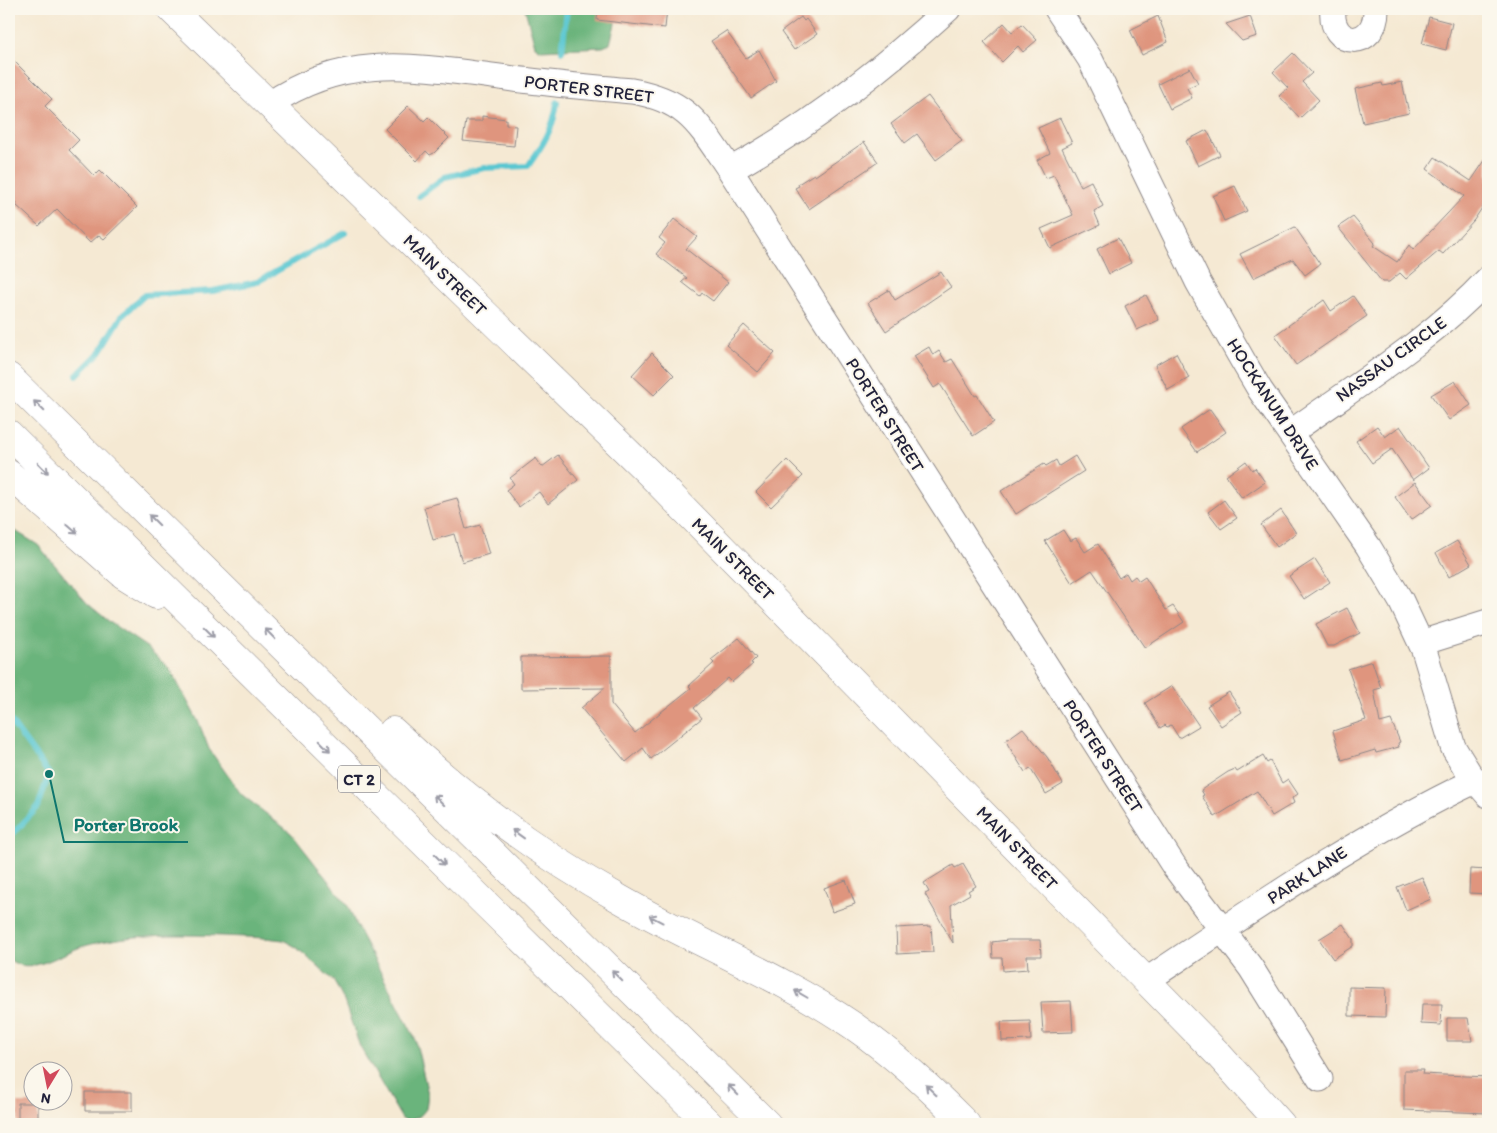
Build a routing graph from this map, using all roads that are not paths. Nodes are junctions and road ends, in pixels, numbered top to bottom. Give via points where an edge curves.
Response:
1 (171, 9) edge
2 (948, 9) edge
3 (1057, 9) edge
4 (1333, 9) edge
5 (1376, 9) edge
6 (270, 104) junction
7 (730, 170) junction
8 (1488, 280) edge
9 (9, 377) edge
10 (1290, 433) junction
11 (9, 434) edge
12 (9, 474) edge
13 (189, 612) junction
14 (1488, 622) edge
15 (1421, 643) junction
16 (305, 669) junction
17 (1482, 788) edge
18 (1222, 930) junction
19 (1147, 980) junction
20 (1320, 1079) dead end
21 (709, 1124) edge
22 (767, 1124) edge
23 (966, 1124) edge
24 (1281, 1124) edge

1 - 6 main road, MAIN STREET
2 - 7 street via 839,99
3 - 10 street, HOCKANUM DRIVE via 1087,54 1216,314 1260,390
4 - 5 street via 1332,22 1336,31 1353,40 1371,32
6 - 7 street, PORTER STREET via 295,88 328,74 384,66 428,67 533,82 632,91 664,99 686,111
6 - 19 main road, MAIN STREET via 648,472
7 - 18 street, PORTER STREET via 1125,790 1185,882
8 - 10 street, NASSAU CIRCLE via 1414,344
16 -> 9 main road, CT 2
10 - 15 street, HOCKANUM DRIVE via 1382,567
11 -> 13 main road, CT 2
12 -> 13 main road via 124,575
13 -> 21 main road, CT 2
14 - 15 street
15 - 17 street, HOCKANUM DRIVE via 1453,746
22 -> 16 main road, CT 2
23 -> 16 main road via 917,1076 852,1025 801,993 646,914 568,868 458,788 362,701
17 - 18 street, PARK LANE via 1419,808 1348,848
18 - 19 street, PARK LANE
18 - 20 street, PORTER STREET via 1251,968
19 - 24 main road, MAIN STREET

